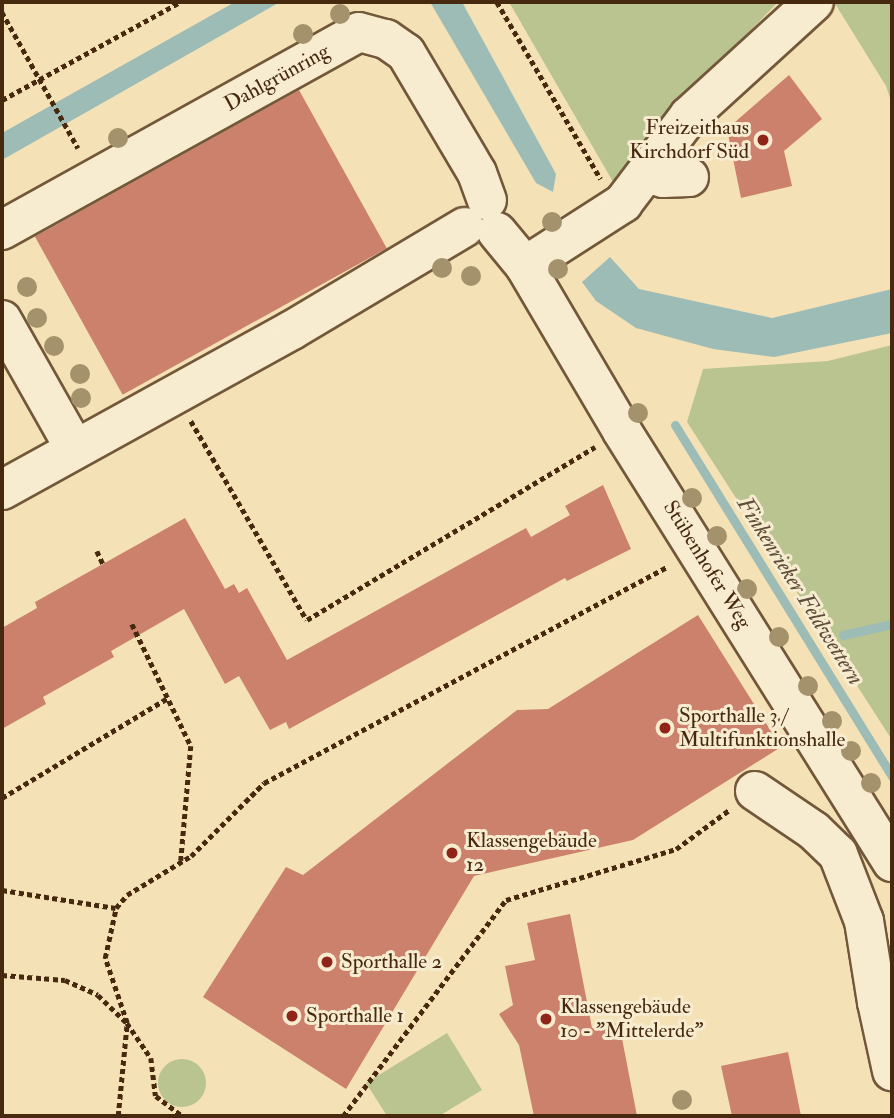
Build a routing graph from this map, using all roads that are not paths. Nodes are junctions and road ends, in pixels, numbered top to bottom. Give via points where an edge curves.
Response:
1 (814, 2) edge
2 (646, 173) junction
3 (689, 177) dead end
4 (483, 220) junction
5 (2, 230) edge
6 (525, 266) junction
7 (2, 320) edge
8 (75, 449) junction
9 (2, 490) edge
10 (755, 792) road end
11 (892, 862) edge
12 (884, 1000) edge
13 (892, 1071) edge

1 - 2 street via 689,116
2 - 3 street
2 - 6 street via 617,207
4 - 5 street, Dahlgrünring via 477,173 406,53 386,38 359,32
4 - 6 street, Stübenhofer Weg
4 - 8 street
6 - 11 street, Stübenhofer Weg via 622,431
7 - 8 street
8 - 9 street
10 - 12 street via 814,831 838,854 864,921
12 - 13 street

